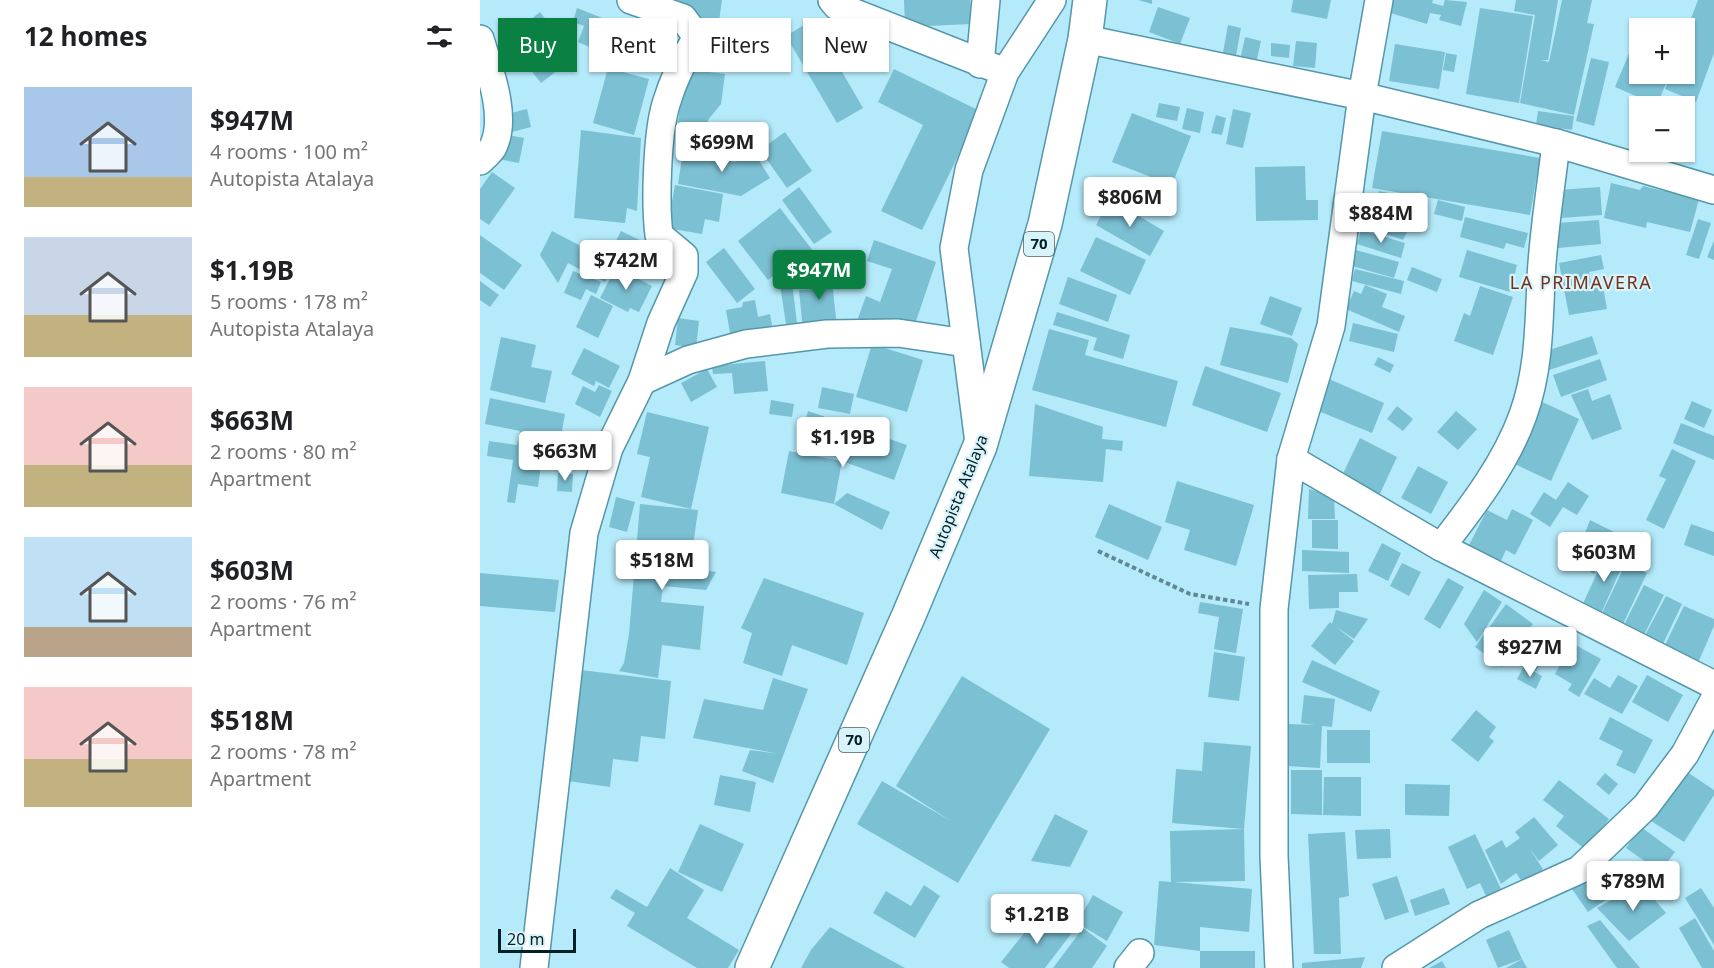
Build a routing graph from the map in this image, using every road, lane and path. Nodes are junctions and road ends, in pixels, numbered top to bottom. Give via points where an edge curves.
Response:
1 (631, 0) edge
2 (832, 0) edge
3 (986, 0) edge
4 (1052, 0) edge
5 (1090, 0) edge
6 (1379, 0) edge
7 (480, 39) edge
8 (1085, 39) junction
9 (992, 68) junction
10 (1362, 96) junction
11 (1556, 143) junction
12 (480, 161) edge
13 (1714, 190) edge
14 (966, 343) junction
15 (642, 381) junction
16 (980, 446) junction
17 (1291, 459) junction
18 (1441, 547) junction
19 (1098, 551) dead end
20 (1274, 609) junction
21 (1714, 685) edge
22 (1714, 700) edge
23 (534, 968) edge
24 (753, 968) edge
25 (1279, 968) edge
26 (1396, 968) edge

1 - 15 street via 683,18 697,37 679,68 665,106 656,211 658,235 684,256 684,272 661,323
2 - 9 street via 837,6
3 - 9 street
4 - 9 street
5 - 8 main road, Autopista Atalaya / 70
6 - 10 street
7 - 12 street via 496,96 497,119 493,146
8 - 10 street
8 - 16 main road, Autopista Atalaya / 70 via 1045,224
9 - 14 street via 954,248
10 - 11 street
10 - 17 street via 1331,326
11 - 13 street
11 - 18 street via 1541,279 1541,317 1523,415 1501,460
14 - 15 street via 898,333 827,334 746,344 688,360
14 - 16 street
15 - 23 street via 609,448 584,533
16 - 24 main road, Autopista Atalaya / 70
17 - 18 street
17 - 20 street
18 - 21 street
19 - 20 path via 1190,594
20 - 25 street via 1274,856
22 - 26 street via 1685,754 1646,806 1580,870 1479,915

